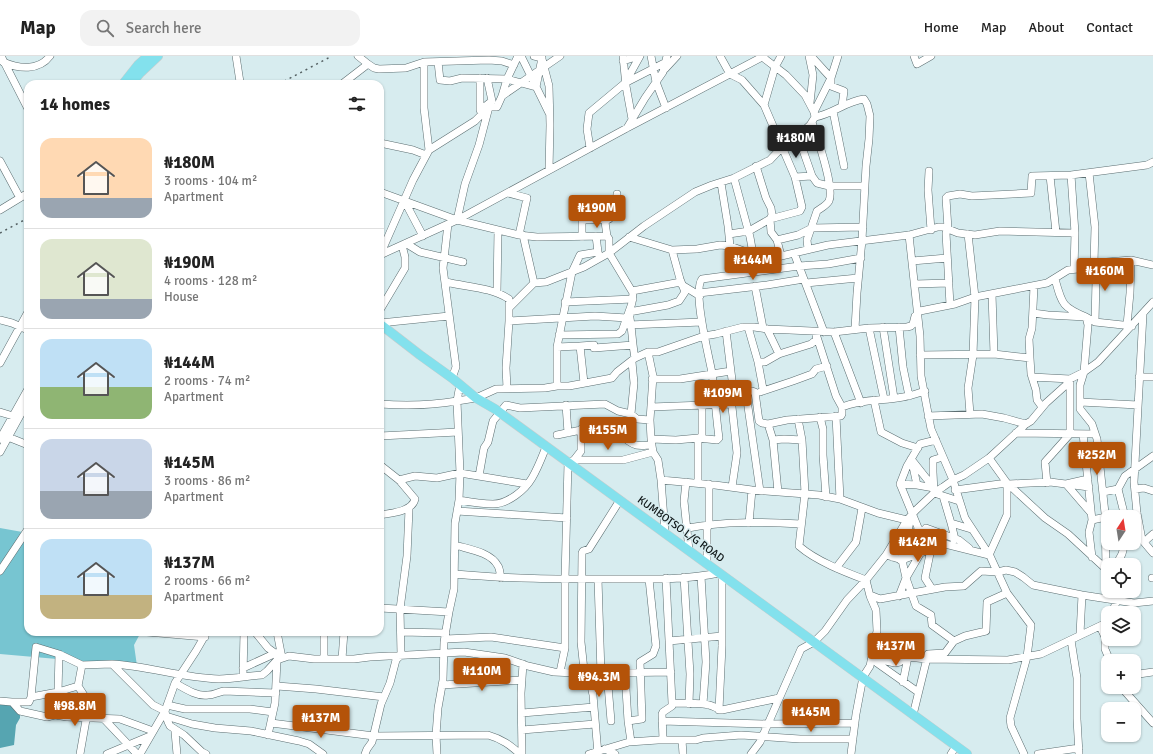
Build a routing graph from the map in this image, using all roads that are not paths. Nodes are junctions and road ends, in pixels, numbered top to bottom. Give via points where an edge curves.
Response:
1 (148, 56) edge
2 (158, 56) edge
3 (236, 56) edge
4 (358, 56) edge
5 (518, 56) edge
6 (521, 56) edge
7 (640, 56) edge
8 (652, 56) edge
9 (677, 56) edge
10 (720, 56) edge
11 (762, 56) edge
12 (781, 56) edge
13 (810, 56) edge
14 (838, 56) edge
15 (914, 56) edge
16 (931, 56) edge
17 (48, 57) edge
18 (539, 57) edge
19 (557, 57) edge
20 (489, 58) edge
21 (624, 58) edge
22 (667, 59) edge
23 (1, 60) edge
24 (424, 62) junction
25 (438, 62) junction
26 (368, 64) junction
27 (514, 65) junction
28 (635, 65) junction
29 (775, 67) junction
30 (654, 68) junction
31 (542, 69) junction
32 (663, 72) junction
33 (730, 74) junction
34 (531, 76) junction
35 (831, 78) junction
36 (507, 79) junction
37 (126, 80) edge
38 (134, 80) edge
39 (240, 80) edge
40 (347, 80) edge
41 (656, 82) junction
42 (522, 83) junction
43 (625, 83) junction
44 (536, 87) junction
45 (502, 96) junction
46 (24, 102) edge
47 (810, 103) junction
48 (764, 105) junction
49 (842, 106) junction
50 (489, 107) junction
51 (666, 108) junction
52 (833, 111) junction
53 (550, 115) junction
54 (814, 117) junction
55 (632, 119) junction
56 (627, 128) junction
57 (798, 136) junction
58 (384, 144) edge
59 (590, 148) junction
60 (782, 148) junction
61 (427, 152) junction
62 (0, 161) edge
63 (1153, 162) edge
64 (756, 166) junction
65 (844, 166) dead end
66 (549, 170) junction
67 (929, 171) dead end
68 (1089, 172) junction
69 (1071, 175) junction
70 (812, 176) junction
71 (1050, 176) junction
72 (795, 177) junction
73 (734, 178) junction
74 (720, 183) junction
75 (830, 186) junction
76 (865, 186) junction
77 (384, 193) edge
78 (508, 193) junction
79 (617, 194) dead end
80 (24, 196) edge
81 (20, 198) junction
82 (404, 200) junction
83 (0, 210) edge
84 (609, 219) junction
85 (770, 219) junction
86 (457, 220) junction
87 (448, 224) junction
88 (863, 227) junction
89 (812, 228) junction
90 (948, 229) junction
91 (498, 230) junction
92 (931, 230) junction
93 (749, 231) junction
94 (1056, 232) junction
95 (1075, 233) junction
96 (729, 234) junction
97 (968, 234) junction
98 (521, 235) junction
99 (909, 235) junction
100 (423, 236) junction
101 (596, 236) junction
102 (607, 236) junction
103 (582, 237) junction
104 (629, 237) junction
105 (777, 240) junction
106 (862, 240) junction
107 (404, 244) junction
108 (384, 246) edge
109 (730, 246) junction
110 (808, 249) junction
111 (672, 250) junction
112 (384, 253) edge
113 (609, 253) junction
114 (794, 253) junction
115 (753, 254) junction
116 (599, 255) junction
117 (781, 256) junction
118 (444, 258) junction
119 (860, 258) junction
120 (947, 258) junction
121 (1131, 260) junction
122 (912, 261) junction
123 (463, 262) dead end
124 (1094, 263) junction
125 (1153, 265) edge
126 (799, 266) junction
127 (1074, 269) junction
128 (572, 272) junction
129 (858, 278) junction
130 (1055, 279) junction
131 (805, 281) junction
132 (446, 282) junction
133 (534, 282) junction
134 (682, 283) junction
135 (949, 283) junction
136 (915, 284) junction
137 (756, 286) junction
138 (1034, 286) junction
139 (632, 291) junction
140 (497, 293) junction
141 (700, 294) junction
142 (992, 294) junction
143 (975, 297) junction
144 (633, 299) junction
145 (566, 302) junction
146 (1153, 302) edge
147 (384, 303) edge
148 (950, 305) junction
149 (510, 307) junction
150 (917, 313) junction
151 (1033, 313) junction
152 (1143, 314) junction
153 (628, 315) junction
154 (449, 316) junction
155 (1086, 317) junction
156 (562, 318) junction
157 (0, 320) edge
158 (24, 320) edge
159 (509, 321) junction
160 (702, 322) junction
161 (1095, 322) junction
162 (384, 324) edge
163 (628, 325) junction
164 (1129, 326) junction
165 (20, 327) junction
166 (384, 327) edge
167 (748, 327) junction
168 (883, 327) junction
169 (899, 327) junction
170 (24, 328) edge
171 (870, 328) junction
172 (765, 329) junction
173 (855, 329) junction
174 (726, 331) junction
175 (834, 332) junction
176 (819, 334) junction
177 (559, 335) junction
178 (704, 336) junction
179 (632, 345) junction
180 (580, 346) junction
181 (557, 347) junction
182 (648, 352) junction
183 (779, 354) junction
184 (994, 354) junction
185 (920, 355) junction
186 (974, 355) junction
187 (1030, 358) junction
188 (633, 360) junction
189 (758, 362) junction
190 (0, 363) edge
191 (827, 366) junction
192 (731, 371) junction
193 (1084, 372) junction
194 (712, 374) junction
195 (1032, 376) junction
196 (1153, 376) edge
197 (1139, 377) junction
198 (452, 378) junction
199 (652, 379) junction
200 (1070, 379) junction
201 (584, 383) junction
202 (557, 386) junction
203 (507, 388) junction
204 (465, 389) junction
205 (763, 389) junction
206 (748, 390) junction
207 (925, 391) junction
208 (756, 394) junction
209 (24, 396) edge
210 (909, 396) junction
211 (476, 398) junction
212 (894, 398) junction
213 (884, 399) junction
214 (874, 400) junction
215 (458, 401) junction
216 (1080, 402) junction
217 (861, 403) junction
218 (384, 404) edge
219 (566, 405) junction
220 (702, 405) junction
221 (715, 405) junction
222 (1138, 405) junction
223 (651, 407) junction
224 (842, 407) junction
225 (1042, 407) junction
226 (24, 408) edge
227 (0, 412) edge
228 (500, 412) junction
229 (631, 414) junction
230 (970, 414) junction
231 (13, 416) junction
232 (836, 416) junction
233 (928, 416) junction
234 (820, 417) junction
235 (798, 419) junction
236 (650, 420) junction
237 (768, 424) junction
238 (1026, 424) junction
239 (581, 430) junction
240 (458, 432) junction
241 (568, 433) junction
242 (1016, 433) junction
243 (1070, 434) junction
244 (1083, 434) junction
245 (1095, 434) junction
246 (557, 435) dead end
247 (384, 436) edge
248 (8, 437) junction
249 (700, 438) junction
250 (0, 439) edge
251 (773, 440) junction
252 (802, 440) junction
253 (936, 440) junction
254 (24, 443) edge
255 (652, 445) junction
256 (546, 447) junction
257 (918, 448) junction
258 (0, 452) edge
259 (1153, 456) edge
260 (943, 457) junction
261 (989, 458) junction
262 (911, 459) junction
263 (571, 461) junction
264 (384, 468) edge
265 (1135, 468) junction
266 (460, 473) junction
267 (479, 476) junction
268 (1088, 479) junction
269 (399, 480) junction
270 (661, 480) junction
271 (953, 480) junction
272 (686, 482) junction
273 (698, 483) junction
274 (1047, 483) junction
275 (527, 484) junction
276 (709, 484) junction
277 (900, 484) junction
278 (1008, 484) junction
279 (1066, 484) junction
280 (917, 485) junction
281 (732, 487) junction
282 (1088, 487) junction
283 (1118, 489) junction
284 (1135, 489) junction
285 (752, 490) junction
286 (934, 490) junction
287 (956, 490) junction
288 (760, 491) junction
289 (1153, 491) edge
290 (778, 492) junction
291 (1103, 492) junction
292 (805, 493) junction
293 (943, 496) junction
294 (826, 497) junction
295 (840, 499) junction
296 (459, 500) junction
297 (620, 500) junction
298 (959, 501) junction
299 (862, 508) junction
300 (409, 509) junction
301 (1105, 510) edge
302 (1123, 510) edge
303 (457, 511) junction
304 (384, 514) edge
305 (1091, 517) junction
306 (1101, 517) edge
307 (567, 518) junction
308 (911, 518) junction
309 (749, 523) junction
310 (951, 523) junction
311 (709, 524) junction
312 (801, 524) junction
313 (688, 528) junction
314 (971, 529) junction
315 (919, 530) junction
316 (929, 530) junction
317 (665, 532) junction
318 (1153, 534) edge
319 (24, 535) edge
320 (909, 537) junction
321 (955, 539) junction
322 (1144, 542) junction
323 (455, 545) junction
324 (949, 545) junction
325 (689, 550) junction
326 (931, 550) junction
327 (972, 550) junction
328 (1153, 553) edge
329 (917, 555) junction
330 (989, 555) junction
331 (889, 556) junction
332 (1092, 557) junction
333 (901, 560) junction
334 (708, 564) junction
335 (1101, 565) edge
336 (836, 568) junction
337 (0, 571) edge
338 (998, 572) junction
339 (455, 574) junction
340 (721, 574) junction
341 (701, 576) junction
342 (684, 577) junction
343 (501, 578) junction
344 (666, 578) junction
345 (906, 578) junction
346 (565, 579) junction
347 (581, 579) junction
348 (598, 579) junction
349 (649, 579) junction
350 (866, 580) junction
351 (932, 589) junction
352 (912, 593) junction
353 (1008, 593) junction
354 (870, 595) junction
355 (1082, 595) junction
356 (899, 596) junction
357 (1117, 600) junction
358 (1153, 601) edge
359 (1115, 606) edge
360 (384, 608) edge
361 (400, 609) junction
362 (449, 612) junction
363 (1100, 626) joint
364 (401, 632) junction
365 (1080, 634) junction
366 (205, 636) edge
367 (244, 636) edge
368 (258, 636) edge
369 (277, 636) edge
370 (324, 636) edge
371 (344, 636) edge
372 (445, 636) junction
373 (722, 636) junction
374 (705, 637) junction
375 (687, 639) junction
376 (1071, 640) junction
377 (669, 641) junction
378 (954, 641) junction
379 (814, 642) junction
380 (565, 648) junction
381 (444, 652) junction
382 (59, 654) junction
383 (1107, 654) edge
384 (401, 655) junction
385 (278, 657) junction
386 (908, 657) junction
387 (1027, 657) junction
388 (324, 659) junction
389 (342, 659) junction
390 (873, 659) junction
391 (926, 659) junction
392 (112, 664) junction
393 (523, 664) junction
394 (82, 665) junction
395 (243, 668) junction
396 (560, 672) junction
397 (671, 672) junction
398 (1153, 672) edge
399 (625, 673) junction
400 (640, 673) junction
401 (180, 674) junction
402 (604, 674) junction
403 (1141, 674) edge
404 (243, 676) junction
405 (588, 677) junction
406 (863, 677) junction
407 (522, 680) junction
408 (903, 682) junction
409 (175, 683) junction
410 (78, 686) junction
411 (442, 686) junction
412 (277, 690) junction
413 (58, 692) junction
414 (918, 692) junction
415 (1127, 694) edge
416 (384, 696) junction
417 (31, 697) junction
418 (779, 698) junction
419 (0, 701) edge
420 (12, 702) junction
421 (89, 703) junction
422 (672, 703) junction
423 (689, 704) junction
424 (703, 704) junction
425 (594, 708) junction
426 (166, 710) junction
427 (719, 710) junction
428 (273, 712) junction
429 (522, 713) junction
430 (913, 715) junction
431 (67, 717) junction
432 (86, 718) junction
433 (104, 718) junction
434 (662, 720) junction
435 (611, 721) dead end
436 (628, 721) junction
437 (271, 723) junction
438 (855, 723) junction
439 (1153, 723) edge
440 (595, 724) junction
441 (768, 724) junction
442 (522, 730) junction
443 (175, 732) dead end
444 (152, 733) junction
445 (268, 735) junction
446 (436, 735) junction
447 (374, 736) junction
448 (762, 736) junction
449 (853, 739) junction
450 (663, 740) junction
451 (682, 740) junction
452 (631, 742) junction
453 (129, 745) junction
454 (605, 748) junction
455 (954, 750) edge
456 (366, 751) edge
457 (1079, 751) edge
458 (598, 752) edge
459 (80, 754) edge
460 (107, 754) edge
461 (137, 754) edge
462 (140, 754) edge
463 (177, 754) edge
464 (206, 754) edge
465 (323, 754) edge
466 (359, 754) edge
467 (438, 754) edge
468 (521, 754) edge
469 (589, 754) edge
470 (615, 754) edge
471 (683, 754) edge
472 (751, 754) edge
473 (851, 754) edge
474 (967, 754) edge
475 (1024, 754) edge
476 (1038, 754) edge

1 - 37 main road
2 - 38 main road
3 - 39 street
4 - 26 street
5 - 27 street
6 - 34 street
7 - 21 street
7 - 28 street
8 - 30 street
9 - 32 street
10 - 33 street
11 - 29 street
11 - 33 street
12 - 29 street
13 - 35 street
13 - 47 street via 813,75
14 - 35 street
15 - 16 street via 918,64
17 - 23 street via 41,65 24,67 12,66
18 - 19 street
18 - 31 street
19 - 31 street
20 - 25 street
20 - 27 street
21 - 28 street
21 - 43 street
22 - 30 street
22 - 32 street
23 - 46 street
24 - 25 street
24 - 26 street via 406,68 374,68
24 - 61 street
25 - 36 street via 440,80
26 - 40 street
27 - 36 street
28 - 43 street
29 - 47 street via 805,94
29 - 48 street
30 - 41 street
30 - 43 street
31 - 34 street
31 - 44 street
31 - 53 street via 549,86
32 - 41 street
33 - 48 street via 742,80
33 - 51 street
34 - 42 street
34 - 44 street
35 - 49 street via 831,86 844,91
35 - 54 street
36 - 42 street
36 - 45 street
41 - 51 street
41 - 55 street
42 - 44 street
42 - 45 street
43 - 55 street
43 - 59 street via 589,113 587,129
44 - 53 street
45 - 50 street via 497,108
47 - 54 street
48 - 60 street
49 - 52 street
49 - 76 street via 856,100 864,100 867,104 870,116
50 - 61 street via 475,121
50 - 86 street via 465,184
51 - 56 street
52 - 54 street
52 - 65 street
53 - 66 street
54 - 57 street
54 - 75 street
55 - 56 street
56 - 59 street
57 - 60 street
57 - 70 street
58 - 61 street
59 - 66 street
60 - 64 street via 770,160
60 - 72 street
61 - 82 street
62 - 81 street
63 - 68 street
64 - 73 street
64 - 85 street via 771,208
66 - 78 street
67 - 92 street
68 - 69 street
68 - 124 street via 1094,216
69 - 71 street
69 - 95 street
70 - 72 street
70 - 75 street via 817,183
71 - 90 street via 1032,176 1031,193 948,196
71 - 94 street
72 - 85 street via 802,207 800,211
73 - 74 street
73 - 93 street
74 - 96 street
74 - 104 street via 695,192
75 - 76 street
75 - 89 street via 829,200 816,211
76 - 88 street
77 - 82 street
78 - 86 street
78 - 98 street via 527,198
79 - 84 street via 612,217
80 - 81 street
81 - 83 street
82 - 86 street
82 - 100 street
82 - 108 street
84 - 102 street via 606,222
84 - 103 street via 582,220
85 - 93 street
85 - 105 street via 771,232
86 - 87 street
86 - 91 street
87 - 100 street
87 - 118 street
88 - 89 street
88 - 106 street
89 - 105 street via 798,235
89 - 110 street via 807,240
90 - 92 street via 938,227
90 - 97 street
90 - 120 street
91 - 98 street
91 - 140 street
92 - 99 street
93 - 96 street
93 - 115 street
94 - 95 street
94 - 97 street via 1000,231
95 - 127 street
96 - 109 street
97 - 143 street
98 - 103 street
98 - 133 street
99 - 106 street
99 - 122 street
100 - 107 street
101 - 102 street
101 - 103 street
101 - 116 street
102 - 113 street
104 - 111 street
104 - 113 street
105 - 117 street
106 - 110 street
106 - 119 street
107 - 112 street
107 - 118 street via 420,252
107 - 147 street via 405,268
109 - 111 street
109 - 115 street
110 - 114 street
111 - 134 street
113 - 116 street
113 - 139 street
114 - 117 street
114 - 126 street
115 - 117 street via 766,258
116 - 128 street via 584,267
116 - 128 street via 580,255
118 - 123 street
118 - 132 street
119 - 126 street
119 - 129 street
120 - 122 street
120 - 135 street
121 - 124 street
121 - 125 street
121 - 164 street
122 - 136 street
124 - 127 street
124 - 161 street
126 - 131 street
126 - 141 street via 702,279
127 - 130 street
128 - 133 street via 546,282
128 - 145 street
129 - 131 street
129 - 173 street
130 - 138 street
130 - 155 street via 1060,299 1067,308
131 - 137 street
131 - 176 street
132 - 140 street
132 - 154 street
133 - 149 street
134 - 139 street
134 - 141 street
134 - 153 street via 685,292 679,301
135 - 136 street
135 - 148 street
136 - 150 street
137 - 141 street
137 - 172 street
138 - 142 street
138 - 151 street
139 - 144 street
140 - 149 street via 509,299
141 - 160 street
142 - 143 street
142 - 184 street
143 - 148 street
143 - 186 street
144 - 145 street
144 - 153 street
145 - 156 street
146 - 152 street
148 - 150 street
149 - 159 street
150 - 169 street via 911,326
150 - 185 street
151 - 155 street
151 - 187 street via 1029,339
152 - 164 street
152 - 197 street
153 - 156 street
153 - 163 street
154 - 162 street
154 - 198 street via 456,367
155 - 161 street
155 - 193 street via 1088,325
156 - 159 street
156 - 177 street
157 - 165 street
158 - 165 street
159 - 203 street
160 - 163 street
160 - 178 street
161 - 164 street
163 - 177 street via 618,334
163 - 179 street
164 - 193 street via 1098,362
165 - 170 street
165 - 190 street
166 - 198 main road, KUMBOTSO L/G ROAD
167 - 172 street
167 - 174 street
167 - 189 street
168 - 169 street
168 - 171 street
168 - 212 street
169 - 210 street
171 - 173 street
171 - 213 street
172 - 176 street
172 - 183 street
173 - 175 street
174 - 178 street
174 - 192 street
175 - 176 street
175 - 217 street
176 - 183 street via 811,344
176 - 191 street
177 - 181 street
178 - 182 street via 658,352
178 - 194 street
179 - 180 street via 594,348 594,345
179 - 188 street
180 - 181 street
180 - 201 street
181 - 202 street
182 - 188 street
182 - 199 street
183 - 189 street via 765,362
184 - 186 street
184 - 187 street
185 - 186 street
185 - 207 street
186 - 230 street via 968,388
187 - 195 street
188 - 201 street via 612,378
188 - 229 street
189 - 205 street
191 - 205 street via 793,381
191 - 224 street
192 - 194 street
192 - 206 street via 734,389
193 - 200 street
193 - 216 street via 1080,385
194 - 199 street via 680,379
194 - 221 street
195 - 200 street
195 - 225 street via 1037,400
196 - 197 street
197 - 222 street
198 - 204 main road, KUMBOTSO L/G ROAD
199 - 223 street
200 - 225 street
200 - 243 street
201 - 202 street
202 - 203 street
203 - 211 street via 496,389
204 - 211 main road, KUMBOTSO L/G ROAD
204 - 215 street via 459,390
205 - 208 street
206 - 208 street
206 - 288 street via 747,400
207 - 210 street
207 - 233 street
208 - 237 street via 759,421
209 - 231 street
210 - 212 street
211 - 215 street
211 - 228 main road, KUMBOTSO L/G ROAD
212 - 213 street
213 - 214 street
214 - 217 street
214 - 257 street via 881,432
215 - 218 street
215 - 240 street
216 - 222 street
216 - 245 street via 1080,409 1092,424
217 - 224 street
219 - 228 street via 520,408 506,405
219 - 229 street via 605,404
219 - 241 street
220 - 221 street
220 - 223 street
220 - 249 street
221 - 249 street via 719,438
221 - 281 street via 731,404 732,407 737,453
222 - 265 street
223 - 236 street
224 - 232 street via 842,415
225 - 238 street
226 - 248 street
227 - 231 street
228 - 256 main road, KUMBOTSO L/G ROAD
228 - 267 street via 493,421 484,448
229 - 236 street via 637,419
230 - 233 street
230 - 238 street via 990,415
231 - 250 street
232 - 234 street
232 - 295 street
233 - 253 street
234 - 235 street
234 - 294 street via 823,429
235 - 237 street
235 - 252 street
236 - 255 street
237 - 251 street
238 - 242 street
239 - 241 street
239 - 255 street via 586,425 603,424 636,444
239 - 263 street via 581,451
240 - 247 street
240 - 266 street
241 - 246 street
242 - 243 street
242 - 261 street
243 - 244 street
243 - 274 street via 1044,462
244 - 245 street
244 - 268 street
245 - 291 street
248 - 254 street
248 - 258 street
249 - 255 street
249 - 273 street
251 - 252 street
251 - 290 street
252 - 292 street
253 - 257 street via 920,444
253 - 260 street
255 - 263 street via 623,460
255 - 270 street via 658,460
256 - 263 main road, KUMBOTSO L/G ROAD
256 - 275 street
257 - 262 street
259 - 265 street
260 - 271 street
260 - 286 street via 934,460
261 - 271 street
261 - 278 street
262 - 277 street
262 - 280 street
262 - 286 street
263 - 297 main road, KUMBOTSO L/G ROAD
263 - 307 street
264 - 269 street
265 - 283 street via 1125,476
265 - 284 street
266 - 267 street
266 - 269 street via 437,478 415,476
266 - 296 street
267 - 275 street
268 - 279 street
268 - 282 street
269 - 300 street via 415,499
270 - 272 street
270 - 317 street
271 - 286 street
271 - 287 street
272 - 273 street
272 - 313 street via 684,501
273 - 276 street
274 - 278 street
274 - 279 street
275 - 296 street via 509,500 501,503
276 - 281 street
276 - 311 street
277 - 280 street
277 - 308 street
278 - 287 street
278 - 330 street via 1007,515
278 - 332 street
279 - 282 street
279 - 305 street
280 - 286 street
281 - 285 street
282 - 305 street
283 - 291 street
283 - 302 street
284 - 289 street
284 - 322 street
285 - 288 street
285 - 309 street
286 - 293 street
286 - 308 street
287 - 298 street
288 - 290 street
290 - 292 street
291 - 301 street
292 - 294 street
292 - 312 street
293 - 298 street
293 - 310 street
294 - 295 street
295 - 299 street
296 - 303 street
297 - 317 main road, KUMBOTSO L/G ROAD
297 - 347 street via 589,549 583,551
298 - 314 street
299 - 308 street
299 - 336 street via 856,542
300 - 304 street
300 - 361 street via 407,556
303 - 307 street
303 - 323 street
305 - 306 street
305 - 332 street via 1089,532
307 - 346 street
308 - 315 street
308 - 316 street
308 - 320 street
308 - 331 street
309 - 311 street
309 - 312 street
310 - 314 street
310 - 321 street
311 - 313 street
311 - 334 street
312 - 336 street via 800,547
313 - 325 street
314 - 330 street
315 - 316 street
315 - 320 street
315 - 329 street
316 - 321 street
316 - 326 street
317 - 325 main road, KUMBOTSO L/G ROAD
318 - 322 street
319 - 337 street
320 - 329 street
320 - 331 street
320 - 333 street
321 - 324 street
321 - 327 street
322 - 328 street
323 - 339 street
323 - 343 street via 476,551 493,560 498,565
324 - 326 street via 945,544
324 - 327 street
325 - 334 main road, KUMBOTSO L/G ROAD
326 - 329 street
326 - 351 street via 925,578
327 - 330 street
329 - 333 street
329 - 345 street
330 - 338 street
331 - 333 street
331 - 350 street
332 - 335 street
333 - 345 street
334 - 340 main road, KUMBOTSO L/G ROAD
336 - 350 street
338 - 351 street via 981,571 964,586
338 - 353 street
338 - 355 street via 1015,572 1033,585
339 - 343 street
339 - 362 street
340 - 341 street
340 - 373 street
340 - 379 main road, KUMBOTSO L/G ROAD
341 - 342 street
341 - 374 street
342 - 344 street
342 - 375 street
343 - 346 street
344 - 349 street
344 - 377 street
345 - 352 street
345 - 356 street
346 - 347 street
346 - 380 street
347 - 348 street
347 - 405 street via 581,642 584,670
348 - 349 street
348 - 402 street
349 - 400 street via 656,646 653,654 640,662
350 - 354 street
350 - 379 street
351 - 352 street
352 - 356 street
352 - 378 street via 916,606 931,615 932,625
353 - 378 street via 987,602 986,631
353 - 387 street via 1031,625
354 - 356 street via 880,599
354 - 390 street via 878,619
355 - 357 street
355 - 365 street
357 - 358 street via 1134,603
357 - 359 street
360 - 361 street
361 - 362 street
361 - 364 street
362 - 372 street
363 - 365 street
363 - 383 street
364 - 372 street
364 - 384 street
365 - 376 street
366 - 401 street
367 - 395 street
368 - 385 street
369 - 385 street
370 - 388 street
371 - 389 street
372 - 380 street via 491,638
372 - 381 street
373 - 374 street
373 - 427 street
374 - 375 street
374 - 424 street
375 - 377 street
375 - 423 street
376 - 387 street via 1041,654
376 - 457 street via 1077,678
377 - 397 street
378 - 391 street via 945,653 928,654
379 - 406 main road, KUMBOTSO L/G ROAD
379 - 418 street via 800,649
380 - 396 street
381 - 384 street
381 - 393 street via 498,657
381 - 411 street
382 - 394 street
382 - 413 street
382 - 417 street via 36,647
384 - 389 street
384 - 416 street via 396,660
385 - 388 street
385 - 395 street
385 - 404 street via 265,673
385 - 412 street
386 - 390 street via 895,663
386 - 391 street
386 - 408 street
387 - 391 street via 1008,660
387 - 475 street via 1010,718
388 - 389 street
390 - 406 street
390 - 408 street
391 - 414 street
392 - 394 street
392 - 401 street
392 - 426 street via 153,705
393 - 396 street
393 - 407 street
394 - 410 street
395 - 404 street
396 - 405 street
397 - 400 street
397 - 422 street
398 - 403 street
399 - 400 street
399 - 402 street
399 - 436 street
400 - 436 street via 642,719
401 - 404 street via 220,679
401 - 409 street
402 - 405 street
402 - 435 street
405 - 425 street
406 - 430 main road, KUMBOTSO L/G ROAD
406 - 438 street
407 - 411 street
407 - 429 street
408 - 414 street
409 - 412 street via 206,696 224,691
409 - 426 street
410 - 413 street
410 - 421 street
411 - 446 street
412 - 416 street via 316,689
412 - 428 street
413 - 417 street
413 - 431 street
414 - 430 street
415 - 439 street
416 - 447 street
417 - 420 street via 29,702
418 - 427 street
418 - 441 street
419 - 420 street
420 - 431 street via 20,712 48,717
421 - 432 street
421 - 433 street
422 - 423 street
422 - 434 street via 672,706 663,712
423 - 424 street
424 - 427 street
425 - 429 street
425 - 440 street
426 - 428 street via 250,709
426 - 444 street
426 - 445 street via 192,724
426 - 464 street via 170,726
428 - 437 street
429 - 442 street
430 - 455 main road, KUMBOTSO L/G ROAD
431 - 432 street
432 - 433 street
432 - 459 street
433 - 444 street via 120,719
433 - 453 street
434 - 441 street
434 - 450 street
436 - 452 street
437 - 445 street
437 - 447 street
438 - 441 street
438 - 449 street
440 - 442 street
440 - 458 street
441 - 448 street
442 - 468 street
443 - 463 street
444 - 453 street
444 - 462 street
445 - 465 street via 309,744
446 - 447 street
446 - 467 street
446 - 468 street via 488,735 499,738
447 - 456 street
448 - 449 street
448 - 451 street via 741,735
448 - 472 street
449 - 473 street
450 - 451 street
450 - 452 street
451 - 471 street
452 - 454 street
453 - 460 street
453 - 461 street
454 - 458 street
454 - 470 street
455 - 474 main road, KUMBOTSO L/G ROAD
456 - 466 street
457 - 476 street
458 - 469 street

